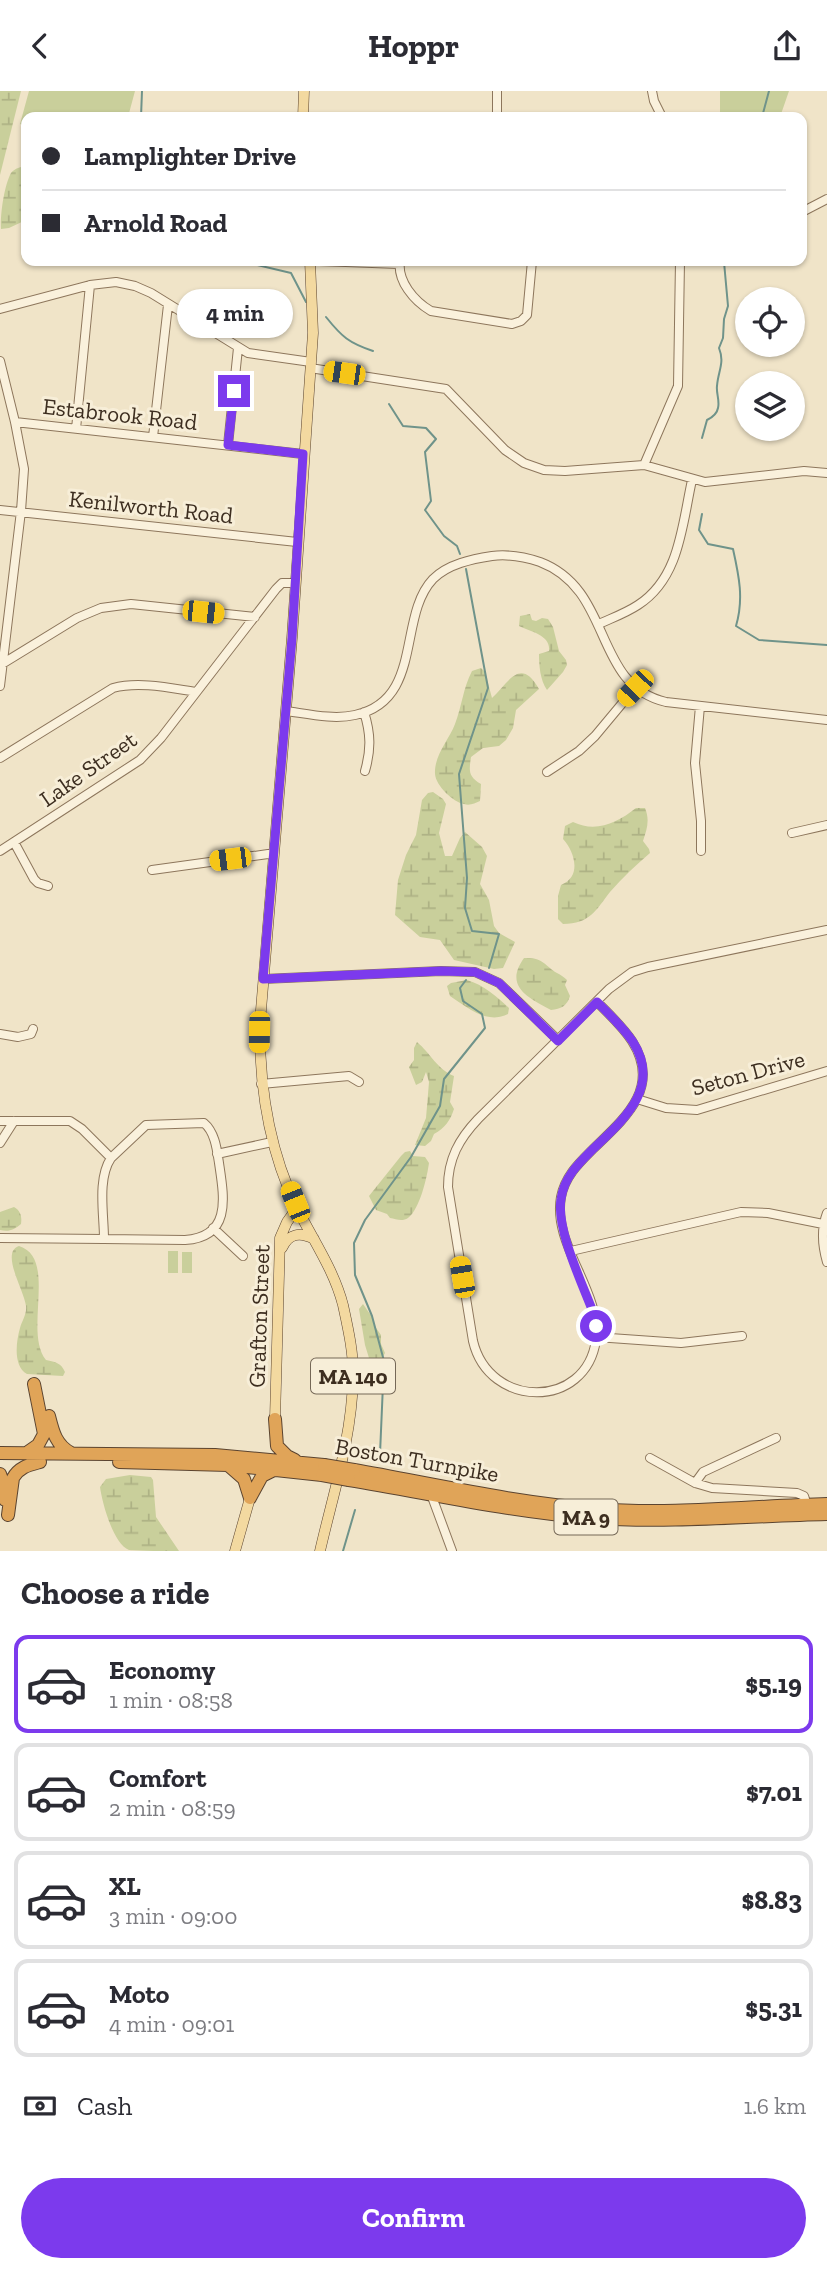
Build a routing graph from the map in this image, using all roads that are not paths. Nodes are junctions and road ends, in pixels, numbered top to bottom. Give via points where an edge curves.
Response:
1 (304, 91) edge
2 (497, 91) edge
3 (652, 91) edge
4 (303, 112) edge
5 (497, 112) edge
6 (660, 112) edge
7 (827, 199) edge
8 (807, 209) edge
9 (310, 266) edge
10 (400, 266) edge
11 (532, 266) edge
12 (680, 266) edge
13 (90, 285) junction
14 (168, 305) junction
15 (0, 309) edge
16 (239, 348) junction
17 (0, 361) edge
18 (310, 365) junction
19 (15, 422) junction
20 (76, 429) junction
21 (153, 437) junction
22 (228, 445) junction
23 (303, 454) junction
24 (644, 465) junction
25 (827, 473) edge
26 (692, 480) junction
27 (0, 510) edge
28 (21, 512) junction
29 (297, 543) junction
30 (295, 583) junction
31 (255, 617) junction
32 (599, 624) junction
33 (2, 664) junction
34 (0, 686) edge
35 (635, 688) junction
36 (196, 692) junction
37 (700, 706) junction
38 (286, 712) junction
39 (365, 712) junction
40 (827, 720) edge
41 (0, 758) edge
42 (365, 771) dead end
43 (547, 772) dead end
44 (827, 825) edge
45 (792, 833) dead end
46 (14, 842) junction
47 (0, 851) edge
48 (701, 851) dead end
49 (274, 855) junction
50 (152, 870) dead end
51 (48, 886) dead end
52 (827, 930) edge
53 (263, 979) junction
54 (597, 1002) junction
55 (33, 1029) dead end
56 (0, 1034) edge
57 (558, 1041) junction
58 (827, 1071) edge
59 (359, 1082) dead end
60 (261, 1084) junction
61 (637, 1099) junction
62 (0, 1121) edge
63 (14, 1121) junction
64 (272, 1142) junction
65 (0, 1143) edge
66 (217, 1154) junction
67 (111, 1158) junction
68 (297, 1208) junction
69 (827, 1213) edge
70 (823, 1224) junction
71 (213, 1228) junction
72 (0, 1238) edge
73 (104, 1238) junction
74 (314, 1239) junction
75 (280, 1251) junction
76 (571, 1251) junction
77 (243, 1256) dead end
78 (827, 1262) edge
79 (742, 1336) dead end
80 (596, 1337) junction
81 (275, 1419) junction
82 (776, 1438) dead end
83 (0, 1453) edge
84 (24, 1453) junction
85 (71, 1453) junction
86 (246, 1457) junction
87 (650, 1458) dead end
88 (0, 1461) edge
89 (40, 1461) junction
90 (299, 1461) junction
91 (228, 1465) junction
92 (278, 1469) junction
93 (323, 1470) junction
94 (0, 1474) edge
95 (351, 1475) junction
96 (695, 1483) junction
97 (431, 1494) junction
98 (250, 1497) junction
99 (827, 1504) edge
100 (807, 1505) junction
101 (827, 1514) edge
102 (235, 1551) edge
103 (320, 1551) edge
104 (452, 1551) edge

1 - 4 main road
2 - 5 street
3 - 6 street
7 - 8 street
9 - 18 main road, MA 140
10 - 11 street via 410,293 423,307 512,324 527,315
12 - 24 street via 678,386
13 - 14 street via 127,284
13 - 15 street
13 - 20 street
14 - 16 street
14 - 21 street
16 - 18 street
16 - 22 street
17 - 19 street
18 - 23 main road, MA 140
18 - 24 street via 446,389 497,444 535,467 565,471
19 - 20 street, Estabrook Road
19 - 28 street via 24,469
20 - 21 street, Estabrook Road
21 - 22 street, Estabrook Road
22 - 23 street, Estabrook Road
23 - 29 main road, MA 140
24 - 26 street
25 - 26 street
26 - 32 street via 674,559 662,583 637,606
27 - 28 street, Kenilworth Road
28 - 29 street, Kenilworth Road
28 - 33 street
29 - 30 main road, MA 140
30 - 31 street, Lake Street via 280,585
30 - 38 main road, MA 140
31 - 33 street via 131,604 102,608
31 - 36 street, Lake Street
32 - 35 street via 619,671
32 - 39 street via 573,583 547,565 504,555 455,565 442,571 425,591 394,688 384,702
33 - 34 street
35 - 37 street via 656,700
35 - 43 street via 595,736
36 - 41 street via 141,685 113,688
36 - 46 street, Lake Street via 140,760
37 - 40 street
37 - 48 street via 695,762
38 - 39 street via 339,716
38 - 49 main road, MA 140
39 - 42 street via 371,738
44 - 45 street
46 - 47 street, Lake Street
46 - 51 street via 34,879
49 - 50 street
49 - 53 main road, MA 140
52 - 54 street via 632,972
53 - 57 street via 475,972 499,983
53 - 60 main road, MA 140
54 - 57 street
54 - 61 street via 628,1035 641,1058 643,1076
55 - 56 street via 25,1036
57 - 80 street via 463,1136 450,1165 449,1199 475,1350 493,1378 524,1392 557,1388 584,1368
58 - 61 street, Seton Drive via 697,1110 671,1109
59 - 60 street via 346,1076
60 - 64 main road, MA 140
61 - 76 street via 566,1182 560,1211
62 - 63 street
63 - 65 street
63 - 67 street via 70,1121
64 - 66 street
64 - 68 main road, MA 140
66 - 67 street via 204,1123 154,1123 142,1127
66 - 71 street via 224,1204
67 - 73 street via 103,1184
68 - 74 main road, MA 140
68 - 75 main road, Grafton Street via 284,1228
69 - 70 street
70 - 76 street via 741,1212
70 - 78 street
71 - 73 street via 190,1240
71 - 77 street
72 - 73 street
74 - 75 main road via 291,1236
74 - 103 main road, MA 140 via 342,1304 353,1377 348,1432
75 - 81 main road, Grafton Street
76 - 80 street via 593,1312
79 - 80 street via 687,1343
81 - 86 highway via 266,1447
81 - 90 highway via 277,1446
82 - 96 street via 703,1472
83 - 84 highway, Boston Turnpike / MA 9
84 - 85 highway, Boston Turnpike / MA 9
84 - 85 highway via 38,1445 44,1434 39,1384 54,1434
85 - 86 highway, Boston Turnpike / MA 9
86 - 90 highway, Boston Turnpike / MA 9
87 - 96 street
88 - 89 highway, Boston Turnpike / MA 9
89 - 91 highway, Boston Turnpike / MA 9
89 - 94 highway via 23,1467 13,1478 8,1515
90 - 93 highway, Boston Turnpike / MA 9
91 - 92 highway, Boston Turnpike / MA 9
91 - 98 highway via 244,1479
92 - 93 highway, Boston Turnpike / MA 9
92 - 98 highway via 263,1475
93 - 95 highway, Boston Turnpike / MA 9, bridge
95 - 97 highway, Boston Turnpike / MA 9
95 - 100 highway, Boston Turnpike / MA 9 via 595,1509
96 - 100 street via 729,1490 797,1493
97 - 101 highway, Boston Turnpike / MA 9 via 593,1518
97 - 104 street
98 - 102 main road
99 - 100 highway, Boston Turnpike / MA 9

